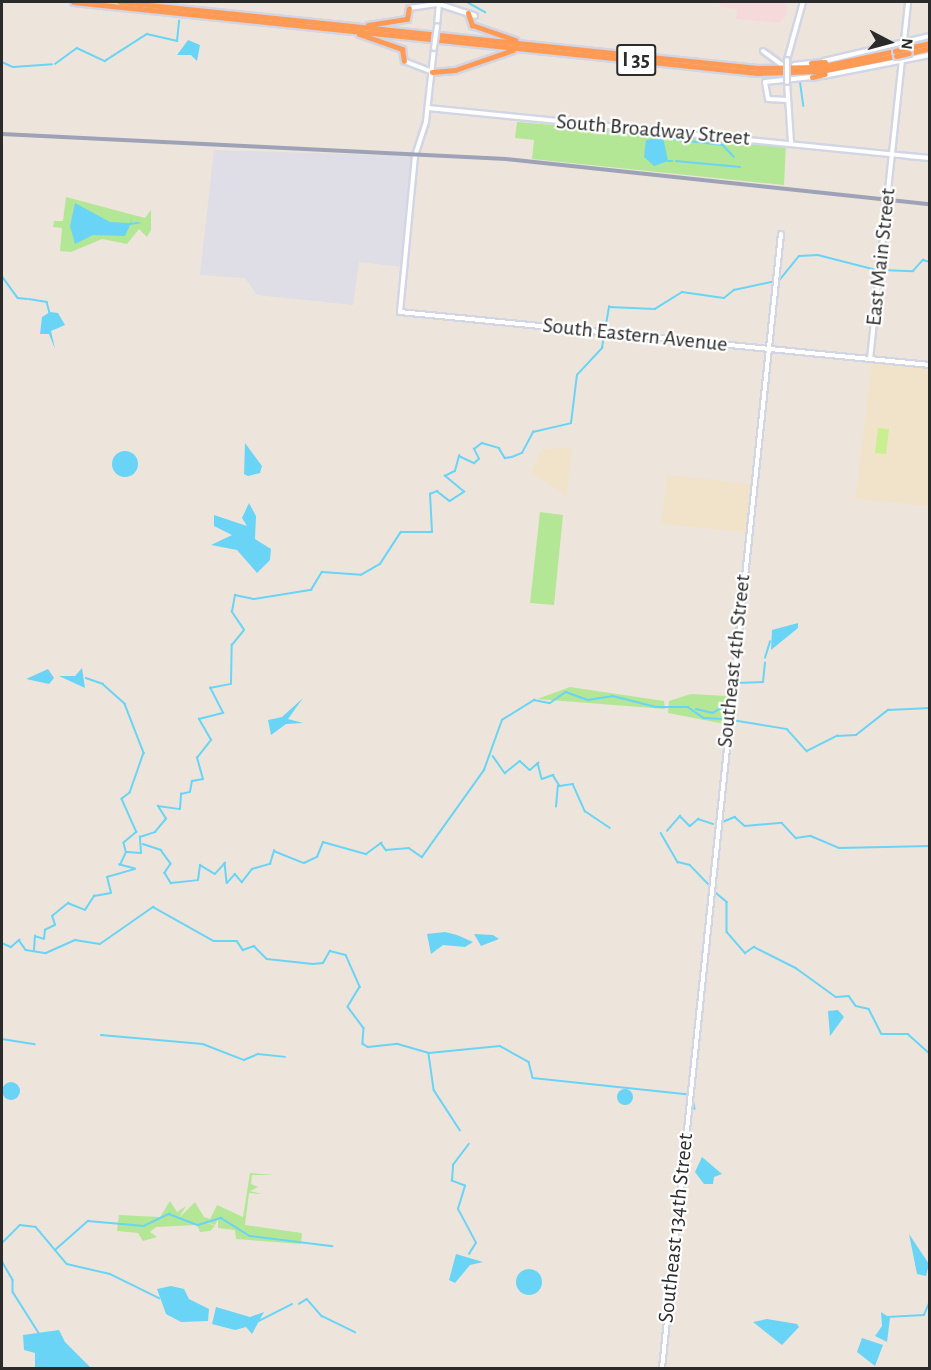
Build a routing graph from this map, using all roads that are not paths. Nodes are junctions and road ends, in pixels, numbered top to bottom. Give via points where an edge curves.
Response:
1 (73, 2) edge
2 (120, 2) edge
3 (803, 2) edge
4 (908, 2) edge
5 (442, 3) edge
6 (409, 8) joint
7 (468, 13) junction
8 (475, 16) joint
9 (469, 20) junction
10 (789, 20) dead end
11 (793, 25) junction
12 (346, 28) junction
13 (930, 36) edge
14 (903, 41) junction
15 (930, 43) edge
16 (530, 47) junction
17 (930, 48) edge
18 (909, 50) junction
19 (763, 51) dead end
20 (895, 53) junction
21 (930, 55) edge
22 (859, 59) junction
23 (404, 61) joint
24 (901, 62) junction
25 (785, 63) junction
26 (811, 63) junction
27 (750, 67) junction
28 (834, 69) junction
29 (732, 70) junction
30 (432, 72) junction
31 (812, 77) junction
32 (773, 78) junction
33 (788, 100) junction
34 (428, 108) junction
35 (791, 143) junction
36 (891, 154) junction
37 (930, 158) edge
38 (781, 234) dead end
39 (769, 349) junction
40 (870, 359) junction
41 (930, 365) edge
42 (690, 1088) joint
43 (662, 1368) edge

1 - 12 highway, I 35
2 - 12 highway, I 35
3 - 11 main road
4 - 14 main road, East Main Street
5 - 6 main road
5 - 7 main road
5 - 30 main road, bridge
6 - 12 highway via 404,20
7 - 8 main road
7 - 9 highway
8 - 9 highway
9 - 16 highway via 488,32
10 - 11 main road
11 - 25 main road
12 - 16 highway, I 35
12 - 23 highway via 402,49
13 - 14 main road
14 - 24 main road, East Main Street
14 - 26 main road
15 - 18 highway, I 35
16 - 27 highway, I 35
16 - 29 highway, I 35
16 - 30 highway via 502,51 455,70
17 - 18 highway, I 35
18 - 20 highway, I 35, bridge
19 - 25 main road
20 - 22 highway, I 35
20 - 28 highway, I 35
21 - 24 main road
22 - 26 highway
22 - 27 highway, I 35 via 803,68
23 - 30 main road
24 - 31 main road
24 - 36 main road, East Main Street
25 - 26 main road
25 - 27 highway
25 - 33 main road, bridge
28 - 29 highway, I 35
28 - 31 highway
29 - 32 highway
30 - 34 main road
31 - 32 main road
32 - 33 main road via 764,84 764,95 771,101
33 - 35 main road
34 - 35 main road, South Broadway Street
34 - 39 main road, South Eastern Avenue via 415,156 400,312
35 - 36 main road, South Broadway Street
36 - 37 main road, South Broadway Street
36 - 40 main road, East Main Street
38 - 39 main road, Southeast 4th Street
39 - 40 main road, South Eastern Avenue
39 - 42 main road, Southeast 4th Street
40 - 41 main road, South Eastern Avenue
42 - 43 main road, Southeast 134th Street

